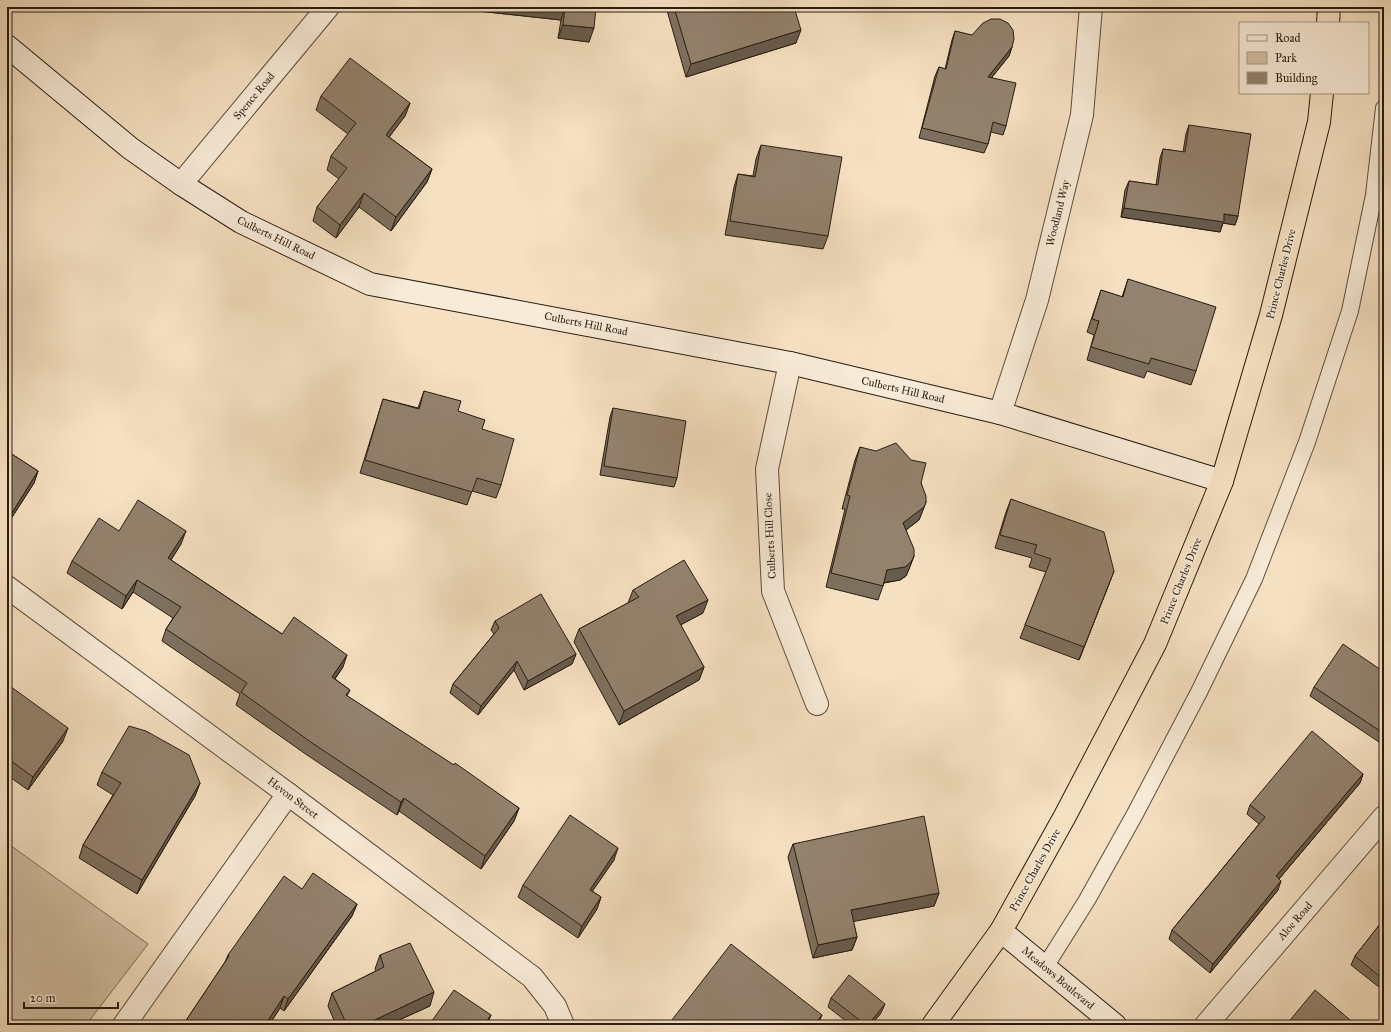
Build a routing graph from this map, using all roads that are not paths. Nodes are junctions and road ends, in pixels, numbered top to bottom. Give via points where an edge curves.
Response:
1 (328, 7) edge
2 (1091, 7) edge
3 (1329, 7) edge
4 (1328, 22) edge
5 (7, 46) edge
6 (1322, 94) edge
7 (1384, 108) edge
8 (181, 184) junction
9 (790, 363) junction
10 (1000, 413) junction
11 (1222, 481) junction
12 (7, 587) edge
13 (817, 704) dead end
14 (288, 794) junction
15 (1384, 817) edge
16 (1001, 931) junction
17 (1045, 967) junction
18 (124, 1025) edge
19 (562, 1025) edge
20 (933, 1025) edge
21 (1115, 1025) edge
22 (1206, 1025) edge

1 - 8 street, Spence Road
2 - 10 street, Woodland Way via 1082,115 1036,300
3 - 4 highway
5 - 8 street, Culberts Hill Road via 130,148
6 - 11 highway, Prince Charles Drive via 1319,122 1271,315
7 - 17 lane via 1374,195 1350,311 1307,442 1254,579 1135,814 1087,900
8 - 9 street, Culberts Hill Road via 241,222 370,284
9 - 10 street, Culberts Hill Road
9 - 13 street, Culberts Hill Close via 767,469 773,591
10 - 11 street, Culberts Hill Road
11 - 16 highway, Prince Charles Drive via 1156,644
12 - 14 street, Hevon Street
14 - 18 street
14 - 19 street, Hevon Street via 532,977 555,1006
15 - 22 street, Aloe Road
16 - 17 street, Meadows Boulevard
16 - 20 highway, Prince Charles Drive
17 - 21 street, Meadows Boulevard

